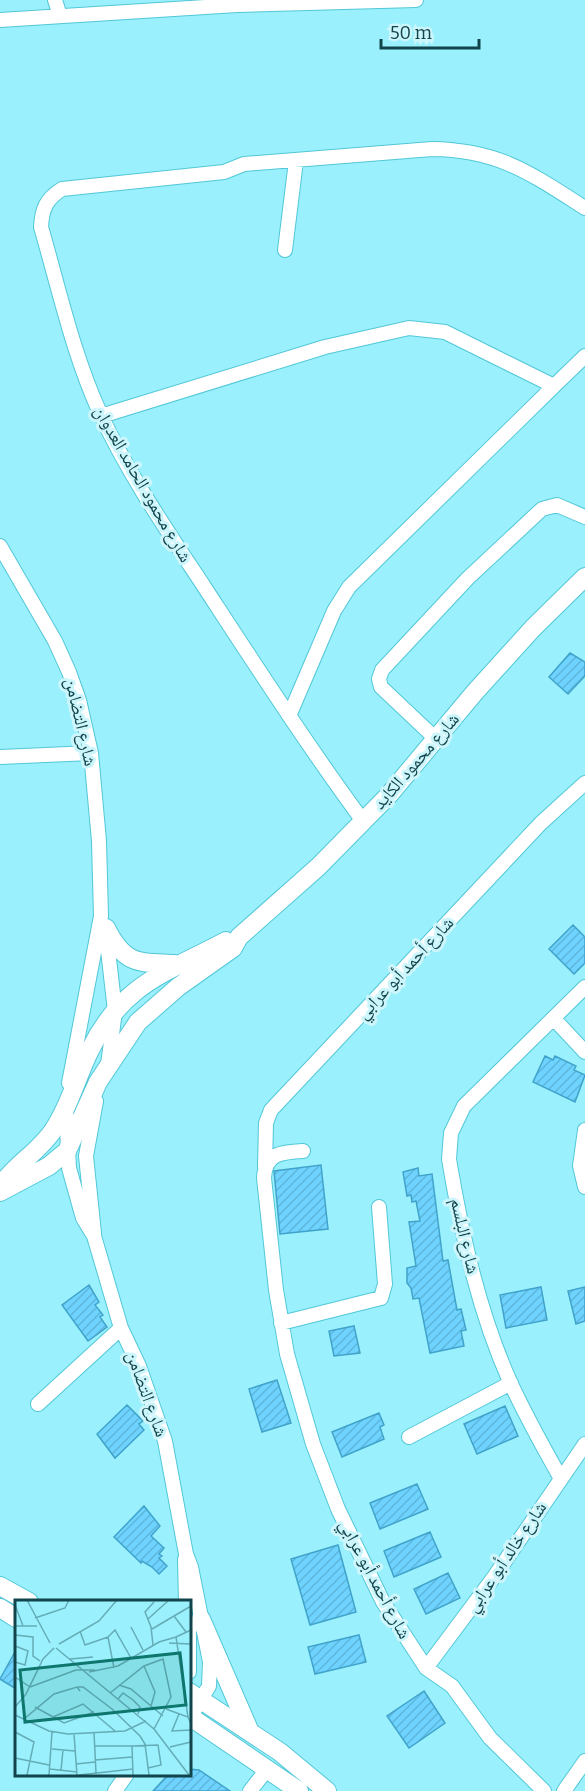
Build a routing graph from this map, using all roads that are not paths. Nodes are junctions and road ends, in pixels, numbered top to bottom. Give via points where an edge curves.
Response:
1 (55, 0) edge
2 (416, 0) edge
3 (60, 16) junction
4 (0, 20) edge
5 (296, 161) junction
6 (585, 208) edge
7 (285, 250) dead end
8 (585, 356) edge
9 (554, 386) junction
10 (101, 416) junction
11 (585, 517) edge
12 (1, 549) edge
13 (585, 577) edge
14 (289, 716) junction
15 (436, 739) junction
16 (91, 753) junction
17 (0, 757) edge
18 (585, 783) edge
19 (363, 821) junction
20 (103, 922) junction
21 (239, 938) junction
22 (180, 964) junction
23 (585, 987) edge
24 (115, 1011) junction
25 (555, 1020) junction
26 (585, 1052) edge
27 (109, 1063) junction
28 (66, 1109) junction
29 (585, 1130) edge
30 (67, 1151) junction
31 (303, 1151) dead end
32 (265, 1173) junction
33 (0, 1186) edge
34 (585, 1187) edge
35 (0, 1192) edge
36 (379, 1207) dead end
37 (94, 1236) junction
38 (281, 1323) junction
39 (121, 1328) junction
40 (511, 1383) junction
41 (38, 1404) dead end
42 (410, 1437) dead end
43 (585, 1444) edge
44 (560, 1477) junction
45 (186, 1554) junction
46 (0, 1586) edge
47 (25, 1600) edge
48 (186, 1600) edge
49 (0, 1608) edge
50 (15, 1617) edge
51 (195, 1623) edge
52 (190, 1664) edge
53 (426, 1668) junction
54 (196, 1696) edge
55 (190, 1714) edge
56 (190, 1718) edge
57 (250, 1732) junction
58 (585, 1761) edge
59 (268, 1768) junction
60 (126, 1776) edge
61 (115, 1791) edge
62 (249, 1791) edge
63 (299, 1791) edge
64 (327, 1791) edge
65 (544, 1791) edge
66 (564, 1791) edge

1 - 3 street
2 - 3 street via 237,5
3 - 4 street
5 - 6 street, شارع محمود الحامد العدوان via 432,149 471,151 507,161
5 - 7 street
5 - 10 street, شارع محمود الحامد العدوان via 244,164 224,172 62,189 46,203 41,227
8 - 9 street
9 - 10 street via 445,332 409,328 325,347
9 - 14 street via 348,587
10 - 14 street, شارع محمود الحامد العدوان via 135,478
11 - 15 street via 557,505 542,509 468,578 382,670 381,687
12 - 16 street, شارع التضامن via 60,651 79,699
13 - 15 street, شارع محمود الكايد via 533,628
14 - 19 street, شارع محمود الحامد العدوان
15 - 19 street, شارع محمود الكايد
16 - 17 street
16 - 20 street, شارع التضامن
18 - 32 street, شارع أحمد أبو عرابي via 542,823 271,1110 266,1124
19 - 21 street, شارع محمود الكايد
20 - 22 street via 115,946 132,960
20 - 24 street, شارع التضامن
20 - 28 street, شارع التضامن
21 - 22 street, شارع محمود الكايد
21 - 27 street, شارع محمود الكايد via 233,948 151,1009
22 - 24 street, شارع محمود الكايد via 147,981
23 - 25 street, شارع البلسم
24 - 27 street, شارع التضامن
24 - 28 street, شارع محمود الكايد via 89,1051
25 - 26 street
25 - 40 street, شارع البلسم via 464,1107 449,1145 452,1181 469,1261
27 - 30 street, شارع محمود الكايد
27 - 37 street, شارع التضامن via 91,1123 86,1156
28 - 30 street, شارع التضامن
28 - 33 street, شارع محمود الكايد via 46,1140
29 - 34 street via 580,1166
30 - 35 street, شارع محمود الكايد via 49,1166
30 - 37 street, شارع التضامن via 83,1218
31 - 32 street via 281,1152 271,1158
32 - 38 street, شارع أحمد أبو عرابي
36 - 38 street via 385,1284 381,1298
37 - 39 street, شارع التضامن
38 - 53 street, شارع أحمد أبو عرابي via 313,1444 338,1509 383,1602
39 - 41 street
39 - 45 street, شارع التضامن via 165,1441
40 - 42 street
40 - 44 street, شارع البلسم
43 - 44 street, شارع خالد أبو عرابي
44 - 53 street, شارع خالد أبو عرابي via 494,1577
45 - 48 street, شارع التضامن
45 - 51 street, شارع التضامن via 191,1567
46 - 47 street
49 - 50 street
51 - 52 street, شارع التضامن
51 - 54 street, شارع التضامن via 210,1672 209,1686
51 - 57 street
53 - 65 street, شارع أحمد أبو عرابي via 452,1686 490,1738
54 - 55 street, شارع التضامن
54 - 57 street
56 - 59 street
57 - 64 street
58 - 66 street
59 - 62 street
59 - 63 street
60 - 61 street

